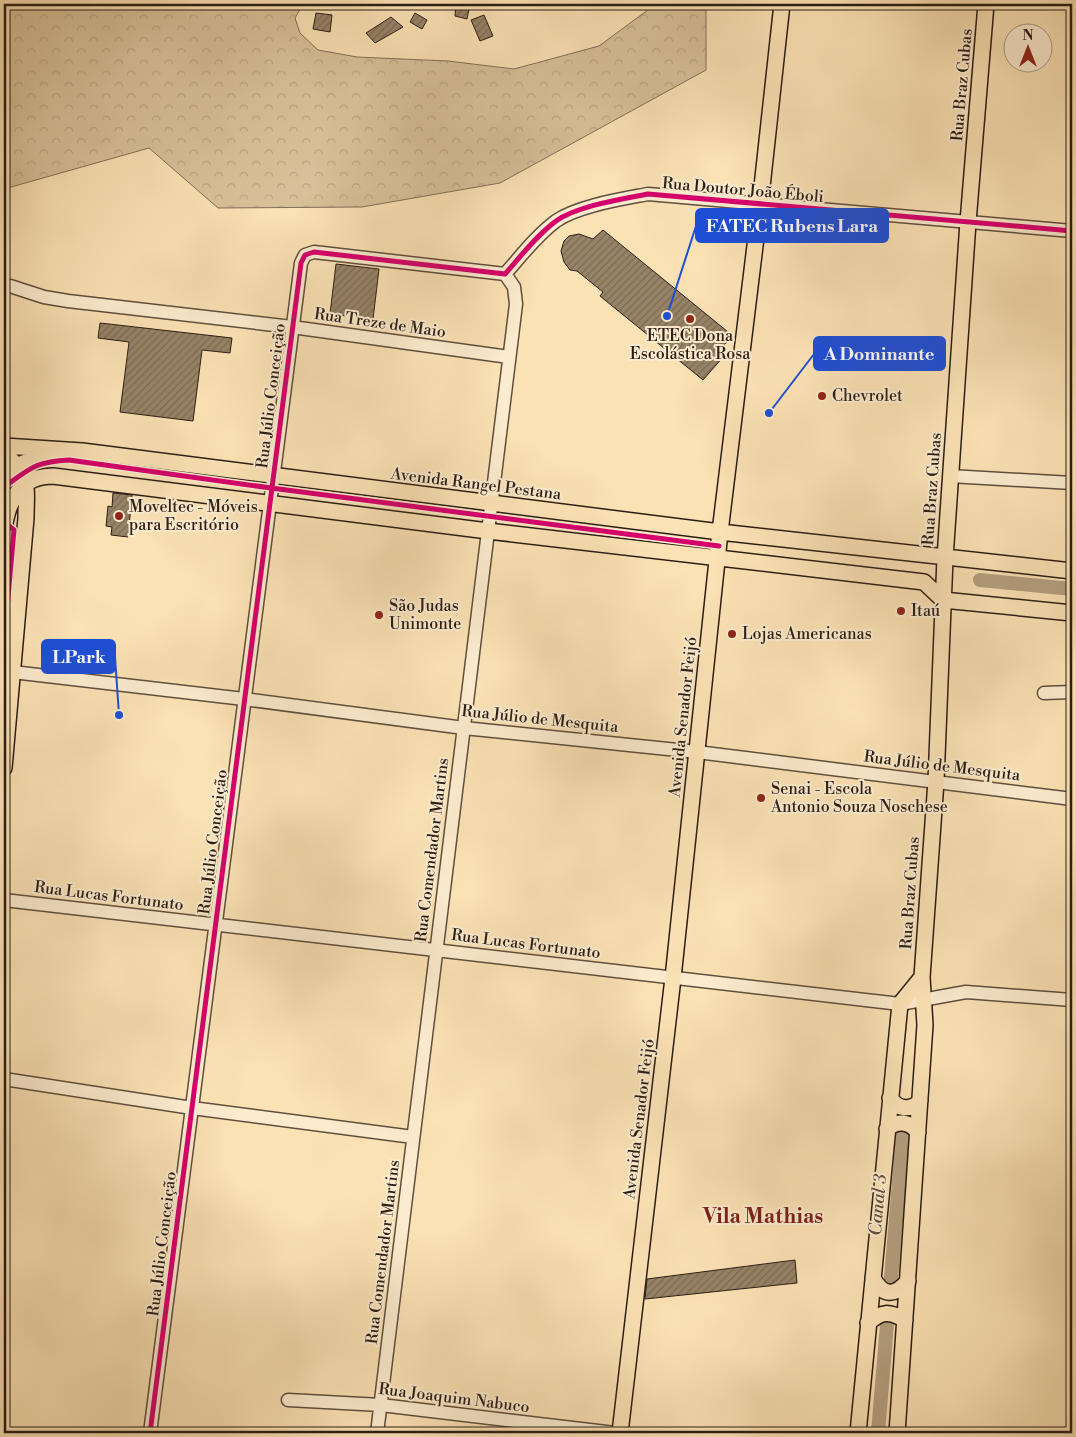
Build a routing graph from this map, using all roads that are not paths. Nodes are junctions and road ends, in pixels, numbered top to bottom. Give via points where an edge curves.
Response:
1 (782, 4) edge
2 (986, 4) edge
3 (760, 204) junction
4 (968, 222) junction
5 (1072, 231) edge
6 (505, 274) junction
7 (4, 287) edge
8 (292, 327) junction
9 (509, 357) junction
10 (4, 446) edge
11 (70, 450) junction
12 (4, 455) edge
13 (18, 466) junction
14 (4, 475) edge
15 (273, 476) junction
16 (950, 476) junction
17 (1072, 483) edge
18 (4, 484) edge
19 (26, 484) junction
20 (15, 495) junction
21 (269, 503) junction
22 (491, 504) junction
23 (26, 518) junction
24 (4, 530) edge
25 (488, 531) junction
26 (720, 532) junction
27 (717, 558) junction
28 (944, 558) junction
29 (1072, 571) edge
30 (943, 600) junction
31 (1072, 613) edge
32 (8, 671) edge
33 (1072, 692) edge
34 (1044, 693) dead end
35 (244, 699) junction
36 (464, 728) junction
37 (697, 752) junction
38 (4, 768) edge
39 (936, 781) junction
40 (1072, 799) edge
41 (4, 900) edge
42 (215, 924) junction
43 (436, 950) junction
44 (922, 977) junction
45 (673, 978) junction
46 (925, 999) junction
47 (1072, 1000) edge
48 (900, 1004) junction
49 (4, 1079) edge
50 (890, 1098) junction
51 (920, 1101) junction
52 (192, 1108) junction
53 (887, 1129) junction
54 (918, 1132) junction
55 (413, 1137) junction
56 (873, 1278) junction
57 (908, 1281) junction
58 (905, 1320) junction
59 (868, 1323) junction
60 (288, 1400) dead end
61 (381, 1405) junction
62 (150, 1433) edge
63 (377, 1433) edge
64 (615, 1433) edge
65 (620, 1433) edge
66 (858, 1433) edge
67 (897, 1433) edge

1 - 3 main road, Avenida Senador Feijó
2 - 4 main road, Rua Braz Cubas
3 - 4 street, Rua Doutor João Éboli
3 - 6 street, Rua Doutor João Éboli via 648,194 586,208 557,220 534,240
3 - 26 main road, Avenida Senador Feijó
4 - 5 street, Rua Doutor João Éboli
4 - 16 main road, Rua Braz Cubas
6 - 8 street, Rua Júlio Conceição via 314,252 304,255 301,263
6 - 9 street, Rua Comendador Martins via 514,287 516,298
7 - 8 street, Rua Treze de Maio via 68,301
8 - 9 street, Rua Treze de Maio
8 - 15 street, Rua Júlio Conceição
9 - 22 street, Rua Comendador Martins
10 - 11 main road, Avenida Rangel Pestana
11 - 13 main road via 46,454
11 - 15 main road, Avenida Rangel Pestana
12 - 13 main road
13 - 14 main road
13 - 19 main road
15 - 21 street, Rua Júlio Conceição
15 - 22 main road, Avenida Rangel Pestana
16 - 17 street
16 - 28 main road, Rua Braz Cubas
18 - 20 main road
19 - 20 main road
19 - 21 main road via 40,476 53,476
19 - 23 main road
20 - 23 main road
20 - 24 main road via 6,512
21 - 25 main road
21 - 35 street, Rua Júlio Conceição
22 - 25 street, Rua Comendador Martins
22 - 26 main road, Avenida Rangel Pestana
23 - 32 main road
25 - 27 main road
25 - 36 street, Rua Comendador Martins
26 - 27 main road, Avenida Senador Feijó
26 - 28 main road, Avenida Rangel Pestana
27 - 30 main road via 924,582
27 - 37 main road, Avenida Senador Feijó
28 - 29 main road, Avenida Rangel Pestana
28 - 30 main road, Rua Braz Cubas
30 - 31 main road
30 - 39 main road, Rua Braz Cubas
32 - 35 street, Rua Júlio de Mesquita
32 - 38 main road
33 - 34 street
35 - 36 street, Rua Júlio de Mesquita
35 - 42 street, Rua Júlio Conceição
36 - 37 street, Rua Júlio de Mesquita
36 - 43 street, Rua Comendador Martins
37 - 39 street, Rua Júlio de Mesquita
37 - 45 main road, Avenida Senador Feijó
39 - 40 street, Rua Júlio de Mesquita
39 - 44 main road, Rua Braz Cubas
41 - 42 street, Rua Lucas Fortunato
42 - 43 street, Rua Lucas Fortunato
42 - 52 street, Rua Júlio Conceição
43 - 45 street, Rua Lucas Fortunato
43 - 55 street, Rua Comendador Martins
44 - 46 main road, Rua Braz Cubas
44 - 48 main road
45 - 48 street, Rua Lucas Fortunato
45 - 65 main road, Avenida Senador Feijó
46 - 47 street, Rua Lucas Fortunato via 966,992
46 - 48 street, Rua Lucas Fortunato
46 - 51 main road, Rua Braz Cubas
48 - 50 main road
49 - 52 street
50 - 51 main road via 905,1109
50 - 53 main road
51 - 54 main road, Rua Braz Cubas
52 - 55 street
52 - 62 street, Rua Júlio Conceição
53 - 54 main road via 903,1123 912,1125
53 - 56 main road
54 - 57 main road, Rua Braz Cubas
55 - 61 street, Rua Comendador Martins
56 - 57 main road via 884,1292 901,1289
56 - 59 main road
57 - 58 main road, Rua Braz Cubas
58 - 59 main road via 885,1313
58 - 67 main road, Rua Braz Cubas
59 - 66 main road
60 - 61 street, Rua Joaquim Nabuco
61 - 63 street, Rua Comendador Martins
61 - 64 street, Rua Joaquim Nabuco

